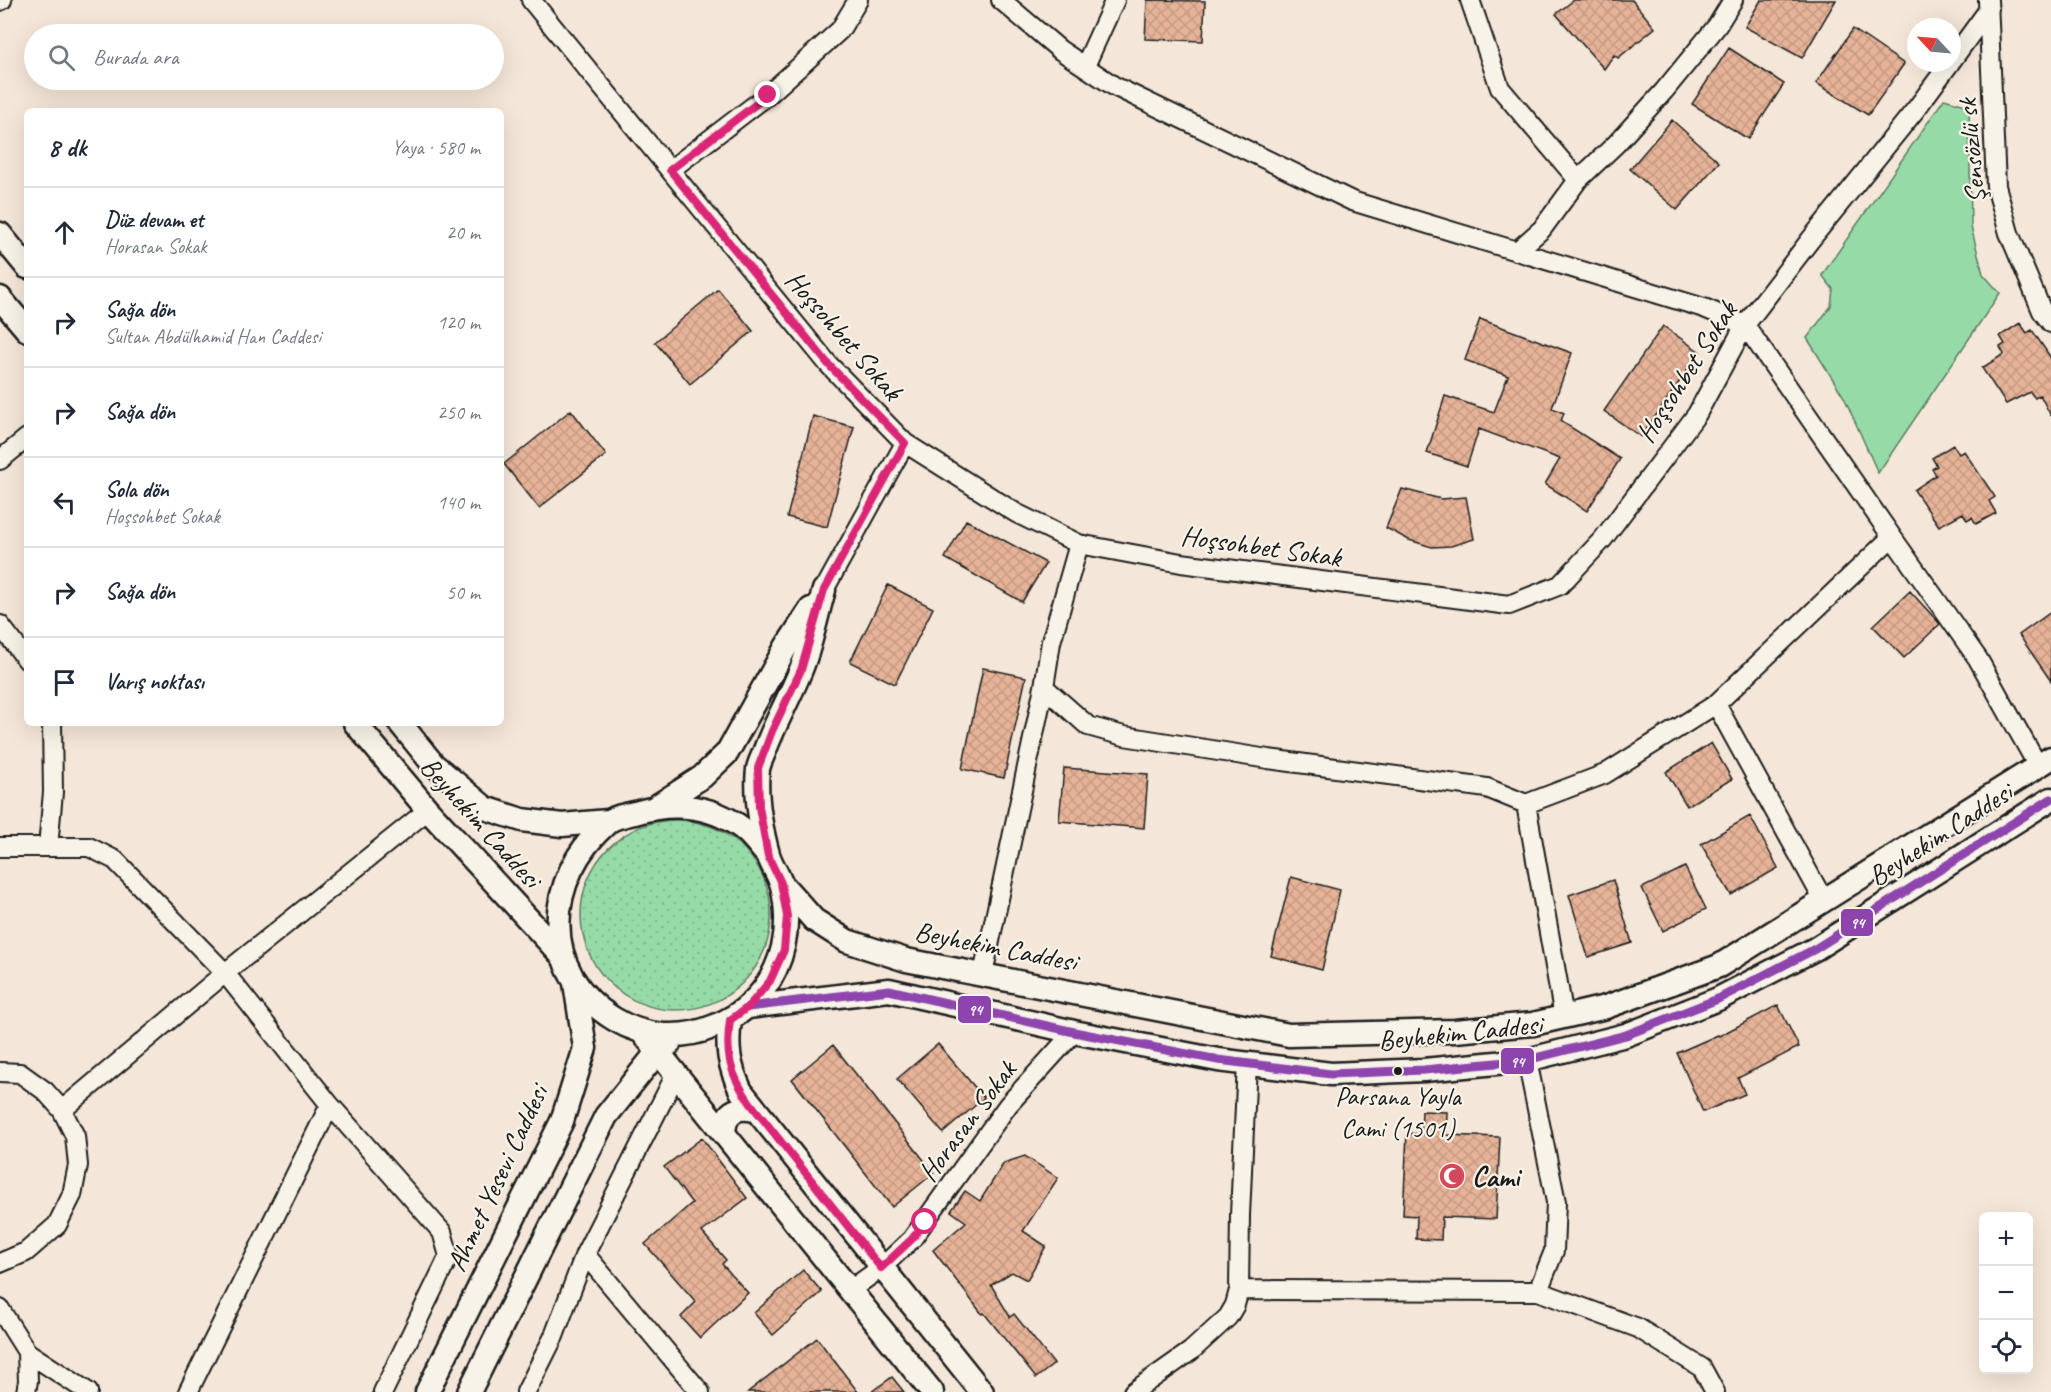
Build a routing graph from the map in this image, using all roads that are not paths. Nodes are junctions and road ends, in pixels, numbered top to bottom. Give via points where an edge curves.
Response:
1 (531, 0) edge
2 (1000, 0) edge
3 (1115, 0) edge
4 (1470, 0) edge
5 (1733, 0) edge
6 (850, 4) edge
7 (1988, 5) edge
8 (1961, 47) edge
9 (1084, 66) junction
10 (1944, 72) edge
11 (670, 170) junction
12 (1578, 180) junction
13 (0, 234) edge
14 (1517, 251) junction
15 (24, 263) edge
16 (0, 298) edge
17 (2048, 313) edge
18 (1745, 325) junction
19 (24, 326) edge
20 (24, 440) edge
21 (905, 443) junction
22 (0, 460) edge
23 (1892, 537) junction
24 (1079, 544) junction
25 (824, 590) junction
26 (0, 625) edge
27 (24, 656) edge
28 (1044, 687) junction
29 (1716, 704) junction
30 (52, 726) edge
31 (357, 726) edge
32 (402, 726) edge
33 (2045, 762) edge
34 (2051, 799) edge
35 (1526, 804) junction
36 (657, 806) junction
37 (428, 810) junction
38 (608, 821) junction
39 (0, 847) edge
40 (48, 847) junction
41 (768, 856) junction
42 (781, 883) junction
43 (1824, 901) junction
44 (564, 958) junction
45 (225, 973) junction
46 (983, 974) junction
47 (575, 982) junction
48 (748, 1007) junction
49 (1564, 1017) junction
50 (730, 1020) junction
51 (642, 1032) junction
52 (1074, 1032) junction
53 (678, 1036) junction
54 (659, 1053) junction
55 (1527, 1060) junction
56 (1247, 1063) junction
57 (0, 1072) edge
58 (676, 1074) junction
59 (330, 1105) junction
60 (62, 1110) junction
61 (756, 1110) junction
62 (724, 1134) junction
63 (585, 1254) junction
64 (0, 1263) edge
65 (881, 1268) junction
66 (850, 1290) junction
67 (1239, 1290) junction
68 (1538, 1291) junction
69 (0, 1309) edge
70 (27, 1352) junction
71 (26, 1392) edge
72 (88, 1392) edge
73 (188, 1392) edge
74 (383, 1392) edge
75 (427, 1392) edge
76 (469, 1392) edge
77 (526, 1392) edge
78 (700, 1392) edge
79 (932, 1392) edge
80 (982, 1392) edge
81 (1133, 1392) edge
82 (1715, 1392) edge

1 - 11 street, Hoşsohbet Sokak
2 - 9 street
3 - 9 street
4 - 12 street via 1500,88
5 - 12 street via 1664,91
6 - 11 street via 840,30 768,95
7 - 8 street, Hoşsohbet Sokak
7 - 17 street, Şensözlü sk via 1996,186 2008,233
9 - 14 street via 1114,86 1352,201
10 - 18 street, Hoşsohbet Sokak
11 - 21 street, Hoşsohbet Sokak via 829,365
12 - 14 street via 1542,229
13 - 15 main road
14 - 18 street via 1704,308
16 - 19 main road
18 - 23 street
18 - 24 street, Hoşsohbet Sokak via 1697,414 1602,539 1560,585 1509,605 1181,563
20 - 22 street
21 - 24 street, Hoşsohbet Sokak via 1016,513
21 - 25 street
23 - 29 street
23 - 33 street
24 - 28 street via 1051,642
25 - 36 main road via 786,647 726,753 702,777
25 - 41 main road via 801,670 758,768 759,807
26 - 27 street
28 - 35 street via 1088,726 1124,736 1487,788
28 - 46 street
29 - 35 street via 1605,774
29 - 43 street
30 - 40 street via 53,792
31 - 37 main road, Beyhekim Caddesi
32 - 38 main road, Beyhekim Caddesi via 433,764 485,808 522,820 562,825
33 - 43 main road, Beyhekim Caddesi
34 - 55 main road, Beyhekim Caddesi via 1815,949 1718,999 1626,1035
35 - 49 street
36 - 38 main road, Beyhekim Caddesi
36 - 41 main road via 691,807 723,817 748,834
37 - 44 main road, Beyhekim Caddesi
37 - 45 street
38 - 44 main road via 575,860 561,891 558,925
39 - 40 street
40 - 45 street via 89,847 116,860
41 - 42 main road
42 - 46 main road, Beyhekim Caddesi via 814,920 847,941 906,960
42 - 48 main road via 787,916 784,950 770,981
43 - 49 main road, Beyhekim Caddesi via 1719,966 1606,1007
44 - 47 main road
45 - 59 street
45 - 60 street
46 - 49 main road, Beyhekim Caddesi via 1289,1035 1455,1030 1533,1024
47 - 51 main road via 604,1013
47 - 75 main road, Ahmet Yesevi Caddesi via 585,1048 562,1121
48 - 50 main road
48 - 52 main road, Beyhekim Caddesi via 889,990
50 - 53 main road via 702,1032
50 - 61 main road via 730,1066 741,1091
51 - 53 main road
51 - 54 main road
52 - 56 main road, Beyhekim Caddesi
52 - 65 street, Horasan Sokak via 1008,1105 912,1239
53 - 54 main road
54 - 58 main road
54 - 76 main road via 606,1116
55 - 56 main road, Beyhekim Caddesi via 1330,1074
55 - 68 street via 1556,1202 1554,1251
56 - 67 street
57 - 60 street via 20,1073 45,1091
58 - 62 main road
58 - 63 street
59 - 73 street
59 - 74 street via 442,1232 449,1256
60 - 64 street via 75,1136 78,1165 72,1195 57,1225 26,1252
61 - 62 main road via 737,1109 728,1115
61 - 65 main road
62 - 66 main road
63 - 77 street via 554,1336
63 - 78 street
65 - 66 street, Horasan Sokak
65 - 80 main road
66 - 79 main road
67 - 68 street
67 - 81 street via 1228,1317 1191,1351
68 - 82 street via 1638,1328 1702,1368
69 - 70 street
70 - 71 street
70 - 72 street

